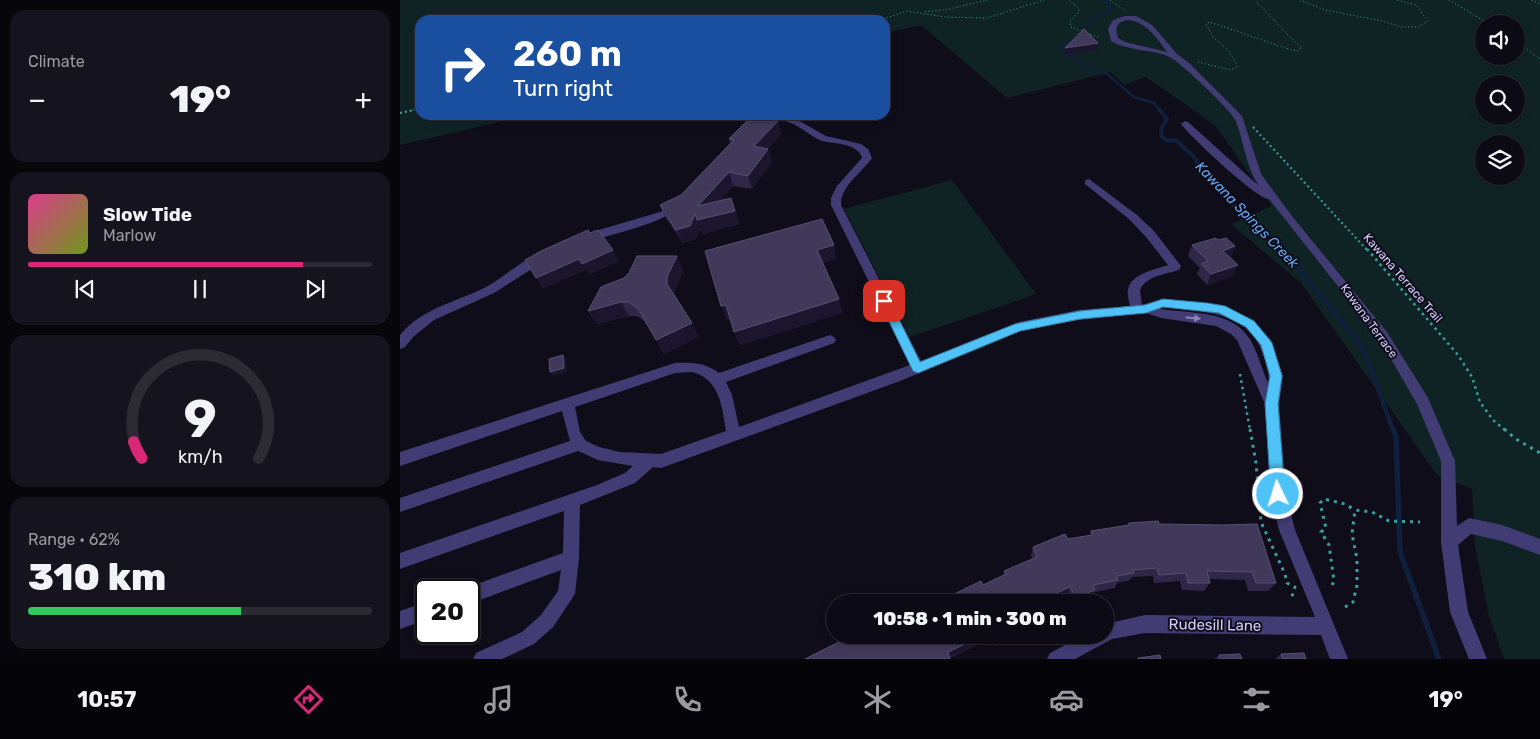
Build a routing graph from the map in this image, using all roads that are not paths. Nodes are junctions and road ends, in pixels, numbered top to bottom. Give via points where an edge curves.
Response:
1 (1174, 56) junction
2 (766, 120) edge
3 (791, 120) edge
4 (1185, 124) dead end
5 (751, 126) edge
6 (1089, 182) dead end
7 (688, 196) edge
8 (1277, 203) junction
9 (580, 240) edge
10 (556, 250) edge
11 (1141, 309) junction
12 (830, 340) dead end
13 (400, 344) edge
14 (918, 368) junction
15 (718, 379) junction
16 (568, 404) junction
17 (1272, 404) junction
18 (734, 435) junction
19 (580, 444) junction
20 (400, 459) edge
21 (650, 461) junction
22 (572, 501) junction
23 (400, 505) edge
24 (1449, 542) junction
25 (1540, 547) edge
26 (571, 558) junction
27 (400, 561) edge
28 (480, 591) edge
29 (415, 615) edge
30 (400, 620) edge
31 (1327, 626) junction
32 (1114, 630) edge
33 (1084, 644) edge
34 (482, 659) edge
35 (1056, 659) edge
36 (1339, 659) edge
37 (1478, 659) edge

1 - 1 street, Kawana Terrace via 1122,44 1114,39 1112,29 1122,18 1141,20 1154,30
1 - 8 street, Kawana Terrace via 1239,118 1256,174
2 - 5 street
3 - 14 street via 823,138 858,146 865,151 867,158 840,188 835,198 836,205
4 - 8 street via 1249,183
6 - 11 street via 1138,222 1175,266 1142,278 1138,283 1134,289
7 - 9 street via 664,214
8 - 24 street, Kawana Terrace via 1383,335 1424,402 1448,461
10 - 13 street via 492,289 420,321
11 - 14 street via 1080,315 1019,327
11 -> 17 street via 1207,319 1226,324 1239,333 1248,344
11 - 17 street via 1163,303 1207,307 1221,309 1250,324 1266,343 1276,376
12 - 15 street
14 - 18 street
15 - 16 street via 708,370 692,366 676,368
15 - 18 street via 726,396
16 - 19 street
16 - 20 street
17 - 31 street via 1282,512
18 - 21 street via 661,461
19 - 21 street via 626,460
19 - 23 street
21 - 22 street via 630,478
22 - 26 street
22 - 27 street
24 - 25 street via 1469,526 1502,533
24 - 37 street, Kawana Terrace via 1459,612
26 - 28 street
26 - 34 street via 566,594 547,621 528,638
29 - 30 street
31 - 32 street, Rudesill Lane via 1145,624
31 - 36 street
33 - 35 street, Rudesill Lane

